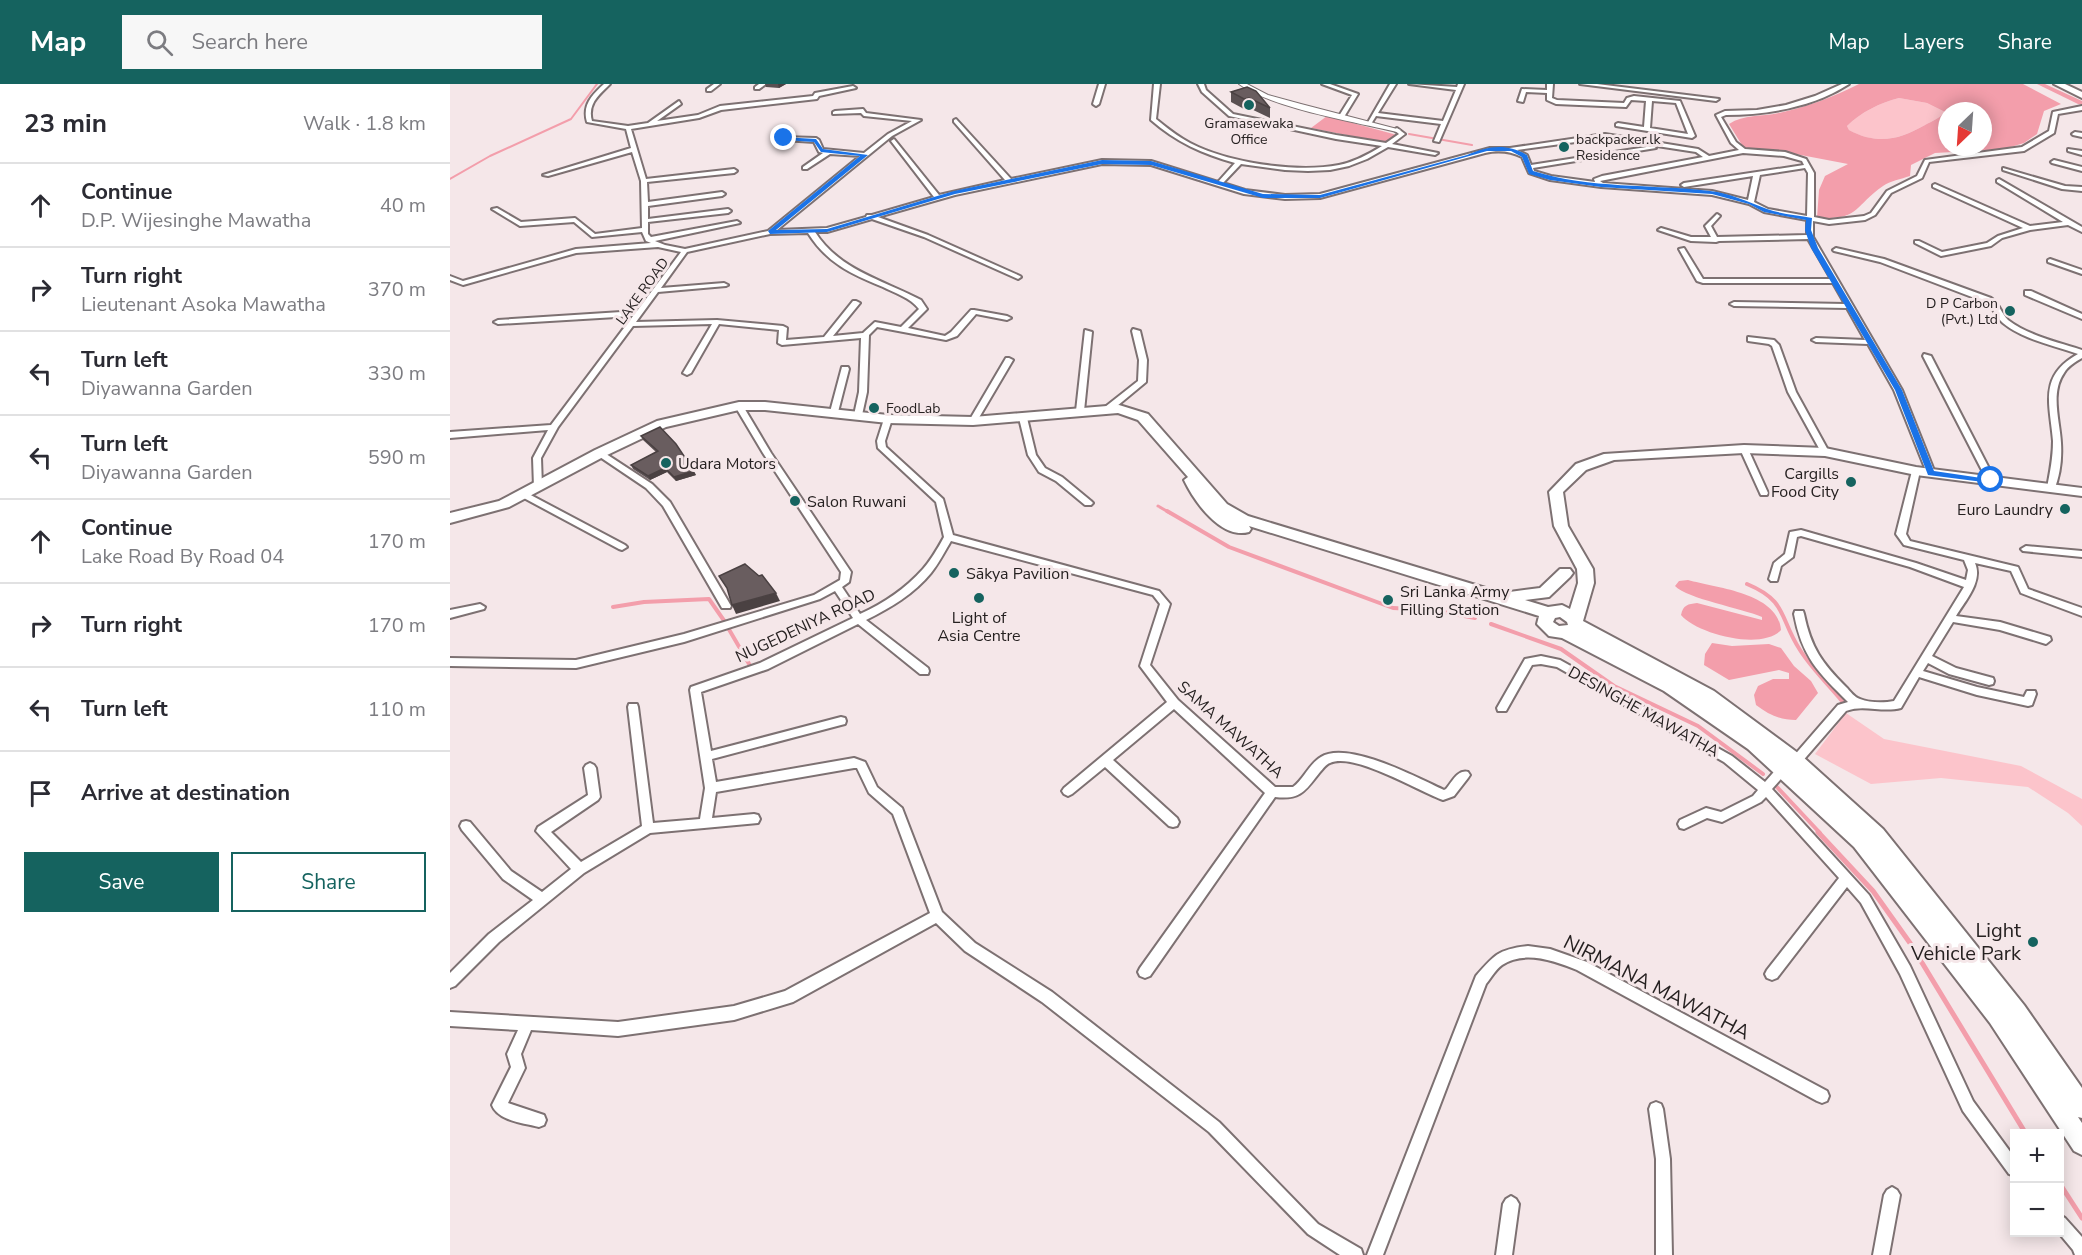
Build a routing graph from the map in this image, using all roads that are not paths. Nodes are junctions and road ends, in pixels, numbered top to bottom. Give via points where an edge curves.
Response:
1 (607, 84) edge
2 (717, 84) edge
3 (1102, 84) edge
4 (1157, 84) edge
5 (1201, 84) edge
6 (1242, 84) edge
7 (1325, 84) edge
8 (1393, 84) edge
9 (1412, 84) edge
10 (1550, 84) edge
11 (1583, 84) edge
12 (1846, 84) edge
13 (2058, 84) edge
14 (2065, 84) edge
15 (1615, 86) edge
16 (1460, 87) edge
17 (853, 88) dead end
18 (1636, 89) junction
19 (709, 90) dead end
20 (1550, 92) junction
21 (2082, 93) edge
22 (1634, 98) junction
23 (1716, 99) dead end
24 (1649, 100) junction
25 (1521, 101) dead end
26 (679, 103) dead end
27 (1096, 104) dead end
28 (2082, 108) edge
29 (835, 112) dead end
30 (1375, 114) junction
31 (1342, 116) junction
32 (956, 121) dead end
33 (1369, 123) junction
34 (1445, 123) junction
35 (649, 125) junction
36 (1618, 125) dead end
37 (628, 128) junction
38 (1647, 129) junction
39 (1398, 130) joint
40 (784, 138) dead end
41 (1438, 140) dead end
42 (894, 141) dead end
43 (1387, 146) junction
44 (1663, 146) junction
45 (635, 149) junction
46 (1513, 149) junction
47 (2070, 150) dead end
48 (1743, 151) junction
49 (828, 152) junction
50 (1435, 153) dead end
51 (2082, 153) edge
52 (865, 155) junction
53 (1709, 158) junction
54 (1240, 161) junction
55 (2054, 162) dead end
56 (1808, 166) junction
57 (1528, 167) junction
58 (805, 168) dead end
59 (2005, 169) dead end
60 (2082, 169) edge
61 (735, 171) dead end
62 (1757, 173) junction
63 (546, 175) dead end
64 (644, 181) junction
65 (1009, 181) junction
66 (1999, 181) dead end
67 (1219, 184) junction
68 (1601, 185) junction
69 (1935, 186) dead end
70 (1672, 189) junction
71 (2082, 189) edge
72 (722, 194) dead end
73 (937, 197) junction
74 (1751, 203) junction
75 (645, 204) junction
76 (495, 209) dead end
77 (728, 211) dead end
78 (869, 216) junction
79 (1717, 216) dead end
80 (1809, 219) junction
81 (644, 221) junction
82 (737, 223) dead end
83 (2069, 223) junction
84 (2029, 228) junction
85 (643, 230) junction
86 (1661, 230) dead end
87 (2082, 230) edge
88 (770, 232) junction
89 (811, 232) junction
90 (1810, 237) junction
91 (648, 240) junction
92 (1716, 240) junction
93 (1917, 242) dead end
94 (658, 244) junction
95 (1682, 249) dead end
96 (1836, 250) dead end
97 (685, 251) junction
98 (2050, 261) dead end
99 (2082, 272) edge
100 (1018, 277) dead end
101 (450, 278) edge
102 (1834, 281) junction
103 (724, 285) dead end
104 (1978, 285) dead end
105 (658, 290) junction
106 (1971, 293) junction
107 (2028, 293) dead end
108 (856, 303) dead end
109 (1734, 304) dead end
110 (1849, 306) junction
111 (640, 313) junction
112 (2082, 316) edge
113 (1007, 318) dead end
114 (498, 321) dead end
115 (717, 322) junction
116 (633, 324) junction
117 (903, 329) junction
118 (1136, 331) dead end
119 (1088, 332) dead end
120 (865, 335) junction
121 (826, 339) junction
122 (1751, 339) dead end
123 (1816, 340) dead end
124 (1870, 342) junction
125 (2082, 354) edge
126 (1927, 356) dead end
127 (1009, 360) dead end
128 (845, 369) dead end
129 (687, 373) dead end
130 (739, 406) junction
131 (1108, 409) junction
132 (1080, 411) junction
133 (834, 412) junction
134 (858, 415) junction
135 (888, 418) junction
136 (1023, 418) junction
137 (973, 421) junction
138 (554, 427) junction
139 (450, 435) edge
140 (1744, 449) junction
141 (1825, 452) junction
142 (600, 453) junction
143 (1183, 463) junction
144 (1916, 471) junction
145 (1931, 473) junction
146 (1991, 480) junction
147 (538, 487) junction
148 (2051, 488) junction
149 (1764, 493) dead end
150 (2082, 493) edge
151 (525, 495) junction
152 (1088, 503) dead end
153 (450, 518) edge
154 (949, 537) junction
155 (622, 547) dead end
156 (1572, 549) junction
157 (2026, 549) dead end
158 (2082, 554) edge
159 (1968, 558) junction
160 (1566, 573) junction
161 (1774, 579) dead end
162 (1970, 585) junction
163 (838, 588) junction
164 (1497, 598) junction
165 (726, 606) dead end
166 (480, 607) dead end
167 (2082, 612) edge
168 (450, 614) edge
169 (1799, 614) dead end
170 (1548, 616) junction
171 (1949, 618) junction
172 (859, 620) junction
173 (1572, 626) junction
174 (2046, 640) dead end
175 (1928, 658) junction
176 (450, 662) edge
177 (924, 672) dead end
178 (1918, 673) junction
179 (1989, 681) dead end
180 (2031, 694) dead end
181 (1856, 703) junction
182 (1174, 704) junction
183 (633, 707) dead end
184 (1502, 708) dead end
185 (841, 721) dead end
186 (707, 756) junction
187 (1105, 760) junction
188 (1790, 765) junction
189 (590, 768) dead end
190 (1464, 775) dead end
191 (711, 788) junction
192 (1766, 790) junction
193 (1068, 791) dead end
194 (1272, 792) junction
195 (754, 819) dead end
196 (1173, 822) dead end
197 (705, 824) junction
198 (1684, 824) dead end
199 (466, 826) dead end
200 (648, 828) junction
201 (580, 869) junction
202 (1847, 878) junction
203 (542, 899) junction
204 (937, 916) junction
205 (1145, 972) dead end
206 (1772, 974) dead end
207 (452, 978) edge
208 (450, 1019) edge
209 (527, 1025) junction
210 (1822, 1096) dead end
211 (2082, 1107) edge
212 (1656, 1109) dead end
213 (538, 1120) dead end
214 (2082, 1143) edge
215 (2010, 1164) edge
216 (1892, 1195) dead end
217 (1511, 1204) dead end
218 (2064, 1228) edge
219 (2082, 1253) edge
220 (1355, 1255) edge
221 (1375, 1255) edge
222 (1504, 1255) edge
223 (1664, 1255) edge
224 (1881, 1255) edge

1 - 37 street via 590,100 590,122
2 - 19 street
3 - 27 street
4 - 54 street via 1153,119 1165,133
5 - 43 street via 1231,115
6 - 31 street via 1278,100
7 - 31 street via 1355,94
8 - 30 street
9 - 16 street
10 - 20 street
11 - 15 street
12 - 48 street via 1774,112 1718,116
13 - 21 main road
14 - 21 main road
15 - 18 street
16 - 34 street
17 - 35 street via 799,100 720,108
18 - 22 street
18 - 23 street
20 - 22 street via 1549,99 1556,102 1626,105
20 - 25 street via 1524,90
22 - 24 street
24 - 38 street
24 - 38 street via 1678,102 1692,136
26 - 35 street
28 - 80 street via 2055,113 2052,132 2024,149 1927,162 1920,177 1889,192 1873,214 1865,218 1846,222
29 - 52 street via 863,111 918,120
30 - 33 street
30 - 34 street
31 - 33 street
32 - 65 street
33 - 39 street
34 - 41 street
35 - 37 street
36 - 38 street
37 - 45 street
39 - 43 street via 1402,134
40 - 49 street via 816,140 821,151
42 - 73 street
43 - 50 street
43 - 54 street via 1353,163 1331,168
44 - 46 street via 1605,136
44 - 53 street via 1698,151
44 - 57 street
45 - 63 street
45 - 64 street
46 - 57 street via 1525,156
46 - 67 street via 1486,149 1320,196 1263,196
47 - 51 street
48 - 53 street
48 - 56 street via 1794,156
49 - 52 street
49 - 58 street
52 - 88 street
53 - 68 street via 1596,180
54 - 67 street
55 - 60 street
56 - 62 street
56 - 80 street
57 - 68 street via 1531,172 1550,178
59 - 71 street via 2064,188
61 - 64 street
62 - 70 street
62 - 74 street
64 - 75 street
65 - 67 street via 1102,162 1136,161
65 - 73 street
66 - 83 street
68 - 70 street
69 - 84 street
70 - 74 street via 1712,193
72 - 75 street
73 - 78 street
74 - 80 street via 1766,211
75 - 81 street
76 - 85 street via 520,224 575,220 594,236
77 - 81 street
78 - 89 street
78 - 100 street via 926,236
79 - 92 street via 1708,226
80 - 90 street
81 - 85 street
82 - 91 street
83 - 84 street
83 - 87 street
84 - 93 street via 2000,237 1989,245 1941,254
85 - 91 street, LAKE ROAD
86 - 92 street via 1691,239
88 - 89 street
88 - 97 street
89 - 117 street via 837,261 918,302 922,309
90 - 92 street
90 - 102 street
91 - 94 street, LAKE ROAD
94 - 97 street, LAKE ROAD
94 - 101 street via 576,251 464,283
95 - 102 street via 1703,281
96 - 106 street via 1882,260
97 - 105 street, LAKE ROAD
98 - 99 street
102 - 110 street
103 - 105 street
104 - 106 street
105 - 111 street, LAKE ROAD
106 - 125 street via 1993,303 1995,311 2012,327
107 - 112 street
108 - 121 street
109 - 110 street
110 - 124 street
111 - 114 street
111 - 116 street, LAKE ROAD
113 - 117 street via 974,312 946,338
115 - 116 street
115 - 121 street via 783,328 782,343
115 - 129 street
116 - 138 street, LAKE ROAD
117 - 120 street via 875,324
118 - 131 street via 1143,360 1142,381
119 - 132 street
120 - 121 street
120 - 134 street
122 - 141 street via 1775,345 1792,392
123 - 124 street
124 - 145 street via 1898,390
125 - 148 street via 2062,367 2054,388 2058,455
126 - 146 street
127 - 137 street
128 - 133 street
130 - 133 main road
130 - 142 main road via 662,424
130 - 163 street via 846,572
131 - 132 main road
131 - 143 main road via 1143,417
132 - 136 main road
133 - 134 main road
134 - 135 main road
135 - 137 main road
135 - 154 street via 882,448 940,501
136 - 137 main road
136 - 152 street via 1032,455 1042,470
138 - 139 street
138 - 147 street, LAKE ROAD via 537,458
140 - 141 main road
140 - 149 street
140 - 156 main road via 1590,460 1572,472 1556,492 1557,512
141 - 144 main road
142 - 147 main road
142 - 165 street via 649,486 667,504
143 - 164 main road via 1222,507 1243,519
143 - 170 main road via 1203,506 1221,521
144 - 145 main road
144 - 159 street via 1900,534 1907,543
145 - 146 main road
146 - 148 main road
147 - 151 main road
148 - 150 main road
151 - 153 main road
151 - 155 street
154 - 172 street, NUGEDENIYA ROAD via 928,570 909,589
154 - 182 street, SAMA MAWATHA via 1156,593 1165,604 1145,666
156 - 160 main road
156 - 173 main road via 1585,569 1586,583
157 - 158 street
159 - 162 street via 1973,570
159 - 167 street via 2015,568 2024,591
160 - 164 main road via 1544,593
160 - 170 main road via 1558,604
161 - 162 street via 1777,565 1790,555 1793,534 1801,533
162 - 171 street
163 - 172 street
163 - 176 street via 684,638 576,664
164 - 170 main road
166 - 168 street
169 - 181 street via 1803,639 1812,658
170 - 173 main road via 1567,613
171 - 174 street via 2000,626
171 - 175 street
172 - 177 street
172 - 186 street, NUGEDENIYA ROAD via 764,666 695,690
173 - 188 main road
175 - 178 street
175 - 179 street via 1953,671
178 - 180 street via 2028,702
178 - 181 street via 1897,705
181 - 188 street via 1842,708
182 - 187 street
182 - 194 street, SAMA MAWATHA
183 - 200 street
184 - 192 street, DESINGHE MAWATHA via 1529,662 1560,664 1728,759
185 - 186 street
186 - 191 street, NUGEDENIYA ROAD
187 - 193 street
187 - 196 street
188 - 192 street
188 - 211 main road via 1876,835 2016,1012
188 - 214 main road via 1861,841 1998,1016
189 - 201 street via 594,797 542,831
190 - 194 street, SAMA MAWATHA via 1450,793 1443,795 1368,763 1334,757 1320,763 1302,786 1291,793
191 - 197 street, NUGEDENIYA ROAD
191 - 204 street via 854,763 861,765 873,790 898,811
192 - 198 street via 1722,817 1706,813
192 - 202 street, DESINGHE MAWATHA
194 - 205 street
195 - 197 street
197 - 200 street
199 - 203 street via 507,875
200 - 201 street
201 - 203 street
202 - 206 street
202 - 215 street, DESINGHE MAWATHA via 1864,899 1905,970 1968,1106
203 - 207 street
204 - 209 street via 788,997 734,1013 618,1029
204 - 220 street via 970,946 1047,997 1214,1127 1312,1229
208 - 209 street
209 - 213 street via 514,1054 518,1068 500,1105
210 - 221 street, NIRMANA MAWATHA via 1581,966 1550,953 1520,953 1496,962 1481,980
212 - 223 street via 1663,1159
216 - 224 street
217 - 222 street
218 - 219 street

